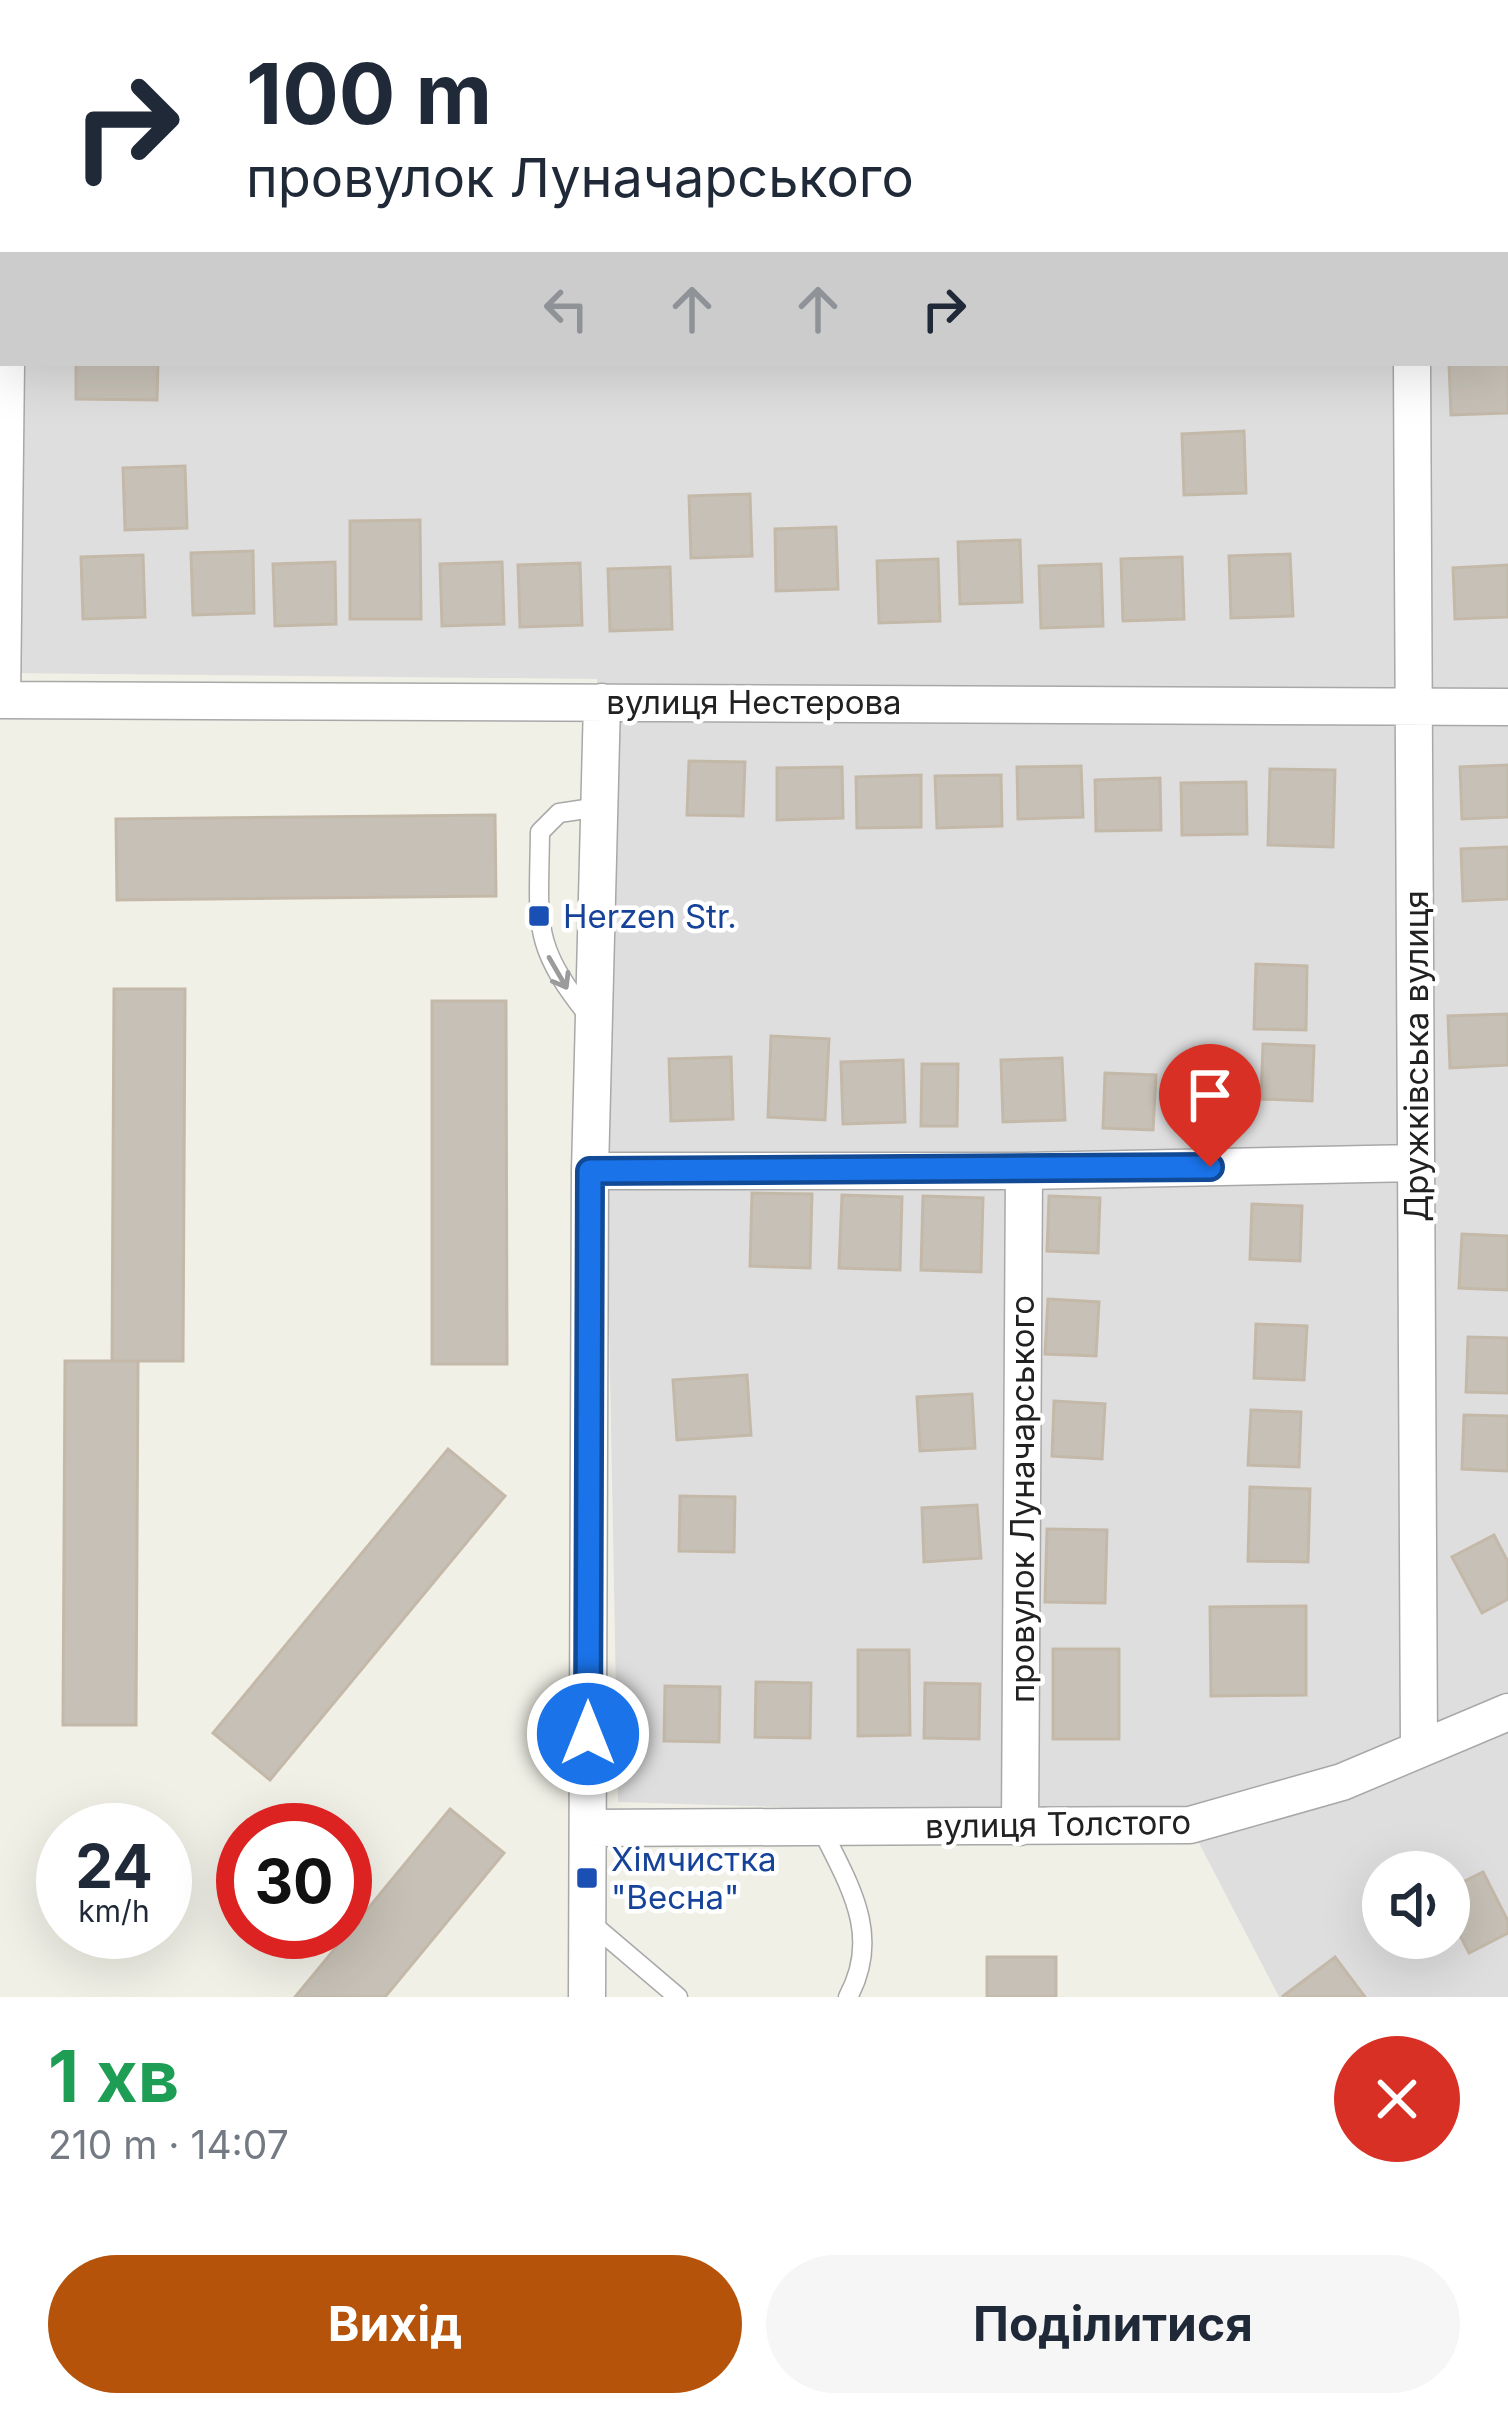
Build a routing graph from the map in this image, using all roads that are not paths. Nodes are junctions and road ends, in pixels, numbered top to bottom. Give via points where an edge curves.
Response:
1 (6, 366) edge
2 (1412, 366) edge
3 (1, 700) edge
4 (602, 702) junction
5 (1414, 704) junction
6 (1508, 707) edge
7 (599, 807) junction
8 (593, 1022) junction
9 (1417, 1163) junction
10 (590, 1171) junction
11 (1024, 1171) junction
12 (1508, 1712) edge
13 (1419, 1748) junction
14 (1020, 1826) junction
15 (588, 1828) junction
16 (821, 1828) junction
17 (587, 1919) junction
18 (587, 1997) edge
19 (678, 1997) edge
20 (848, 1997) edge

1 - 3 street
2 - 5 street, Дружківська вулиця
3 - 4 street, вулиця Нестерова
4 - 5 street, вулиця Нестерова
4 - 7 street
5 - 6 street, вулиця Нестерова
5 - 9 street, Дружківська вулиця
7 - 8 street
7 -> 8 lane via 559,813 540,832 543,945
8 - 10 street
9 - 11 street
9 - 13 street, Дружківська вулиця
10 - 11 street
10 - 15 street
11 - 14 street, провулок Луначарського
12 - 13 street, вулиця Толстого
13 - 14 street, вулиця Толстого via 1342,1783 1190,1826
14 - 16 street, вулиця Толстого
15 - 16 street, вулиця Толстого
15 - 17 street
16 - 20 lane via 867,1940
17 - 18 street
17 - 19 lane

